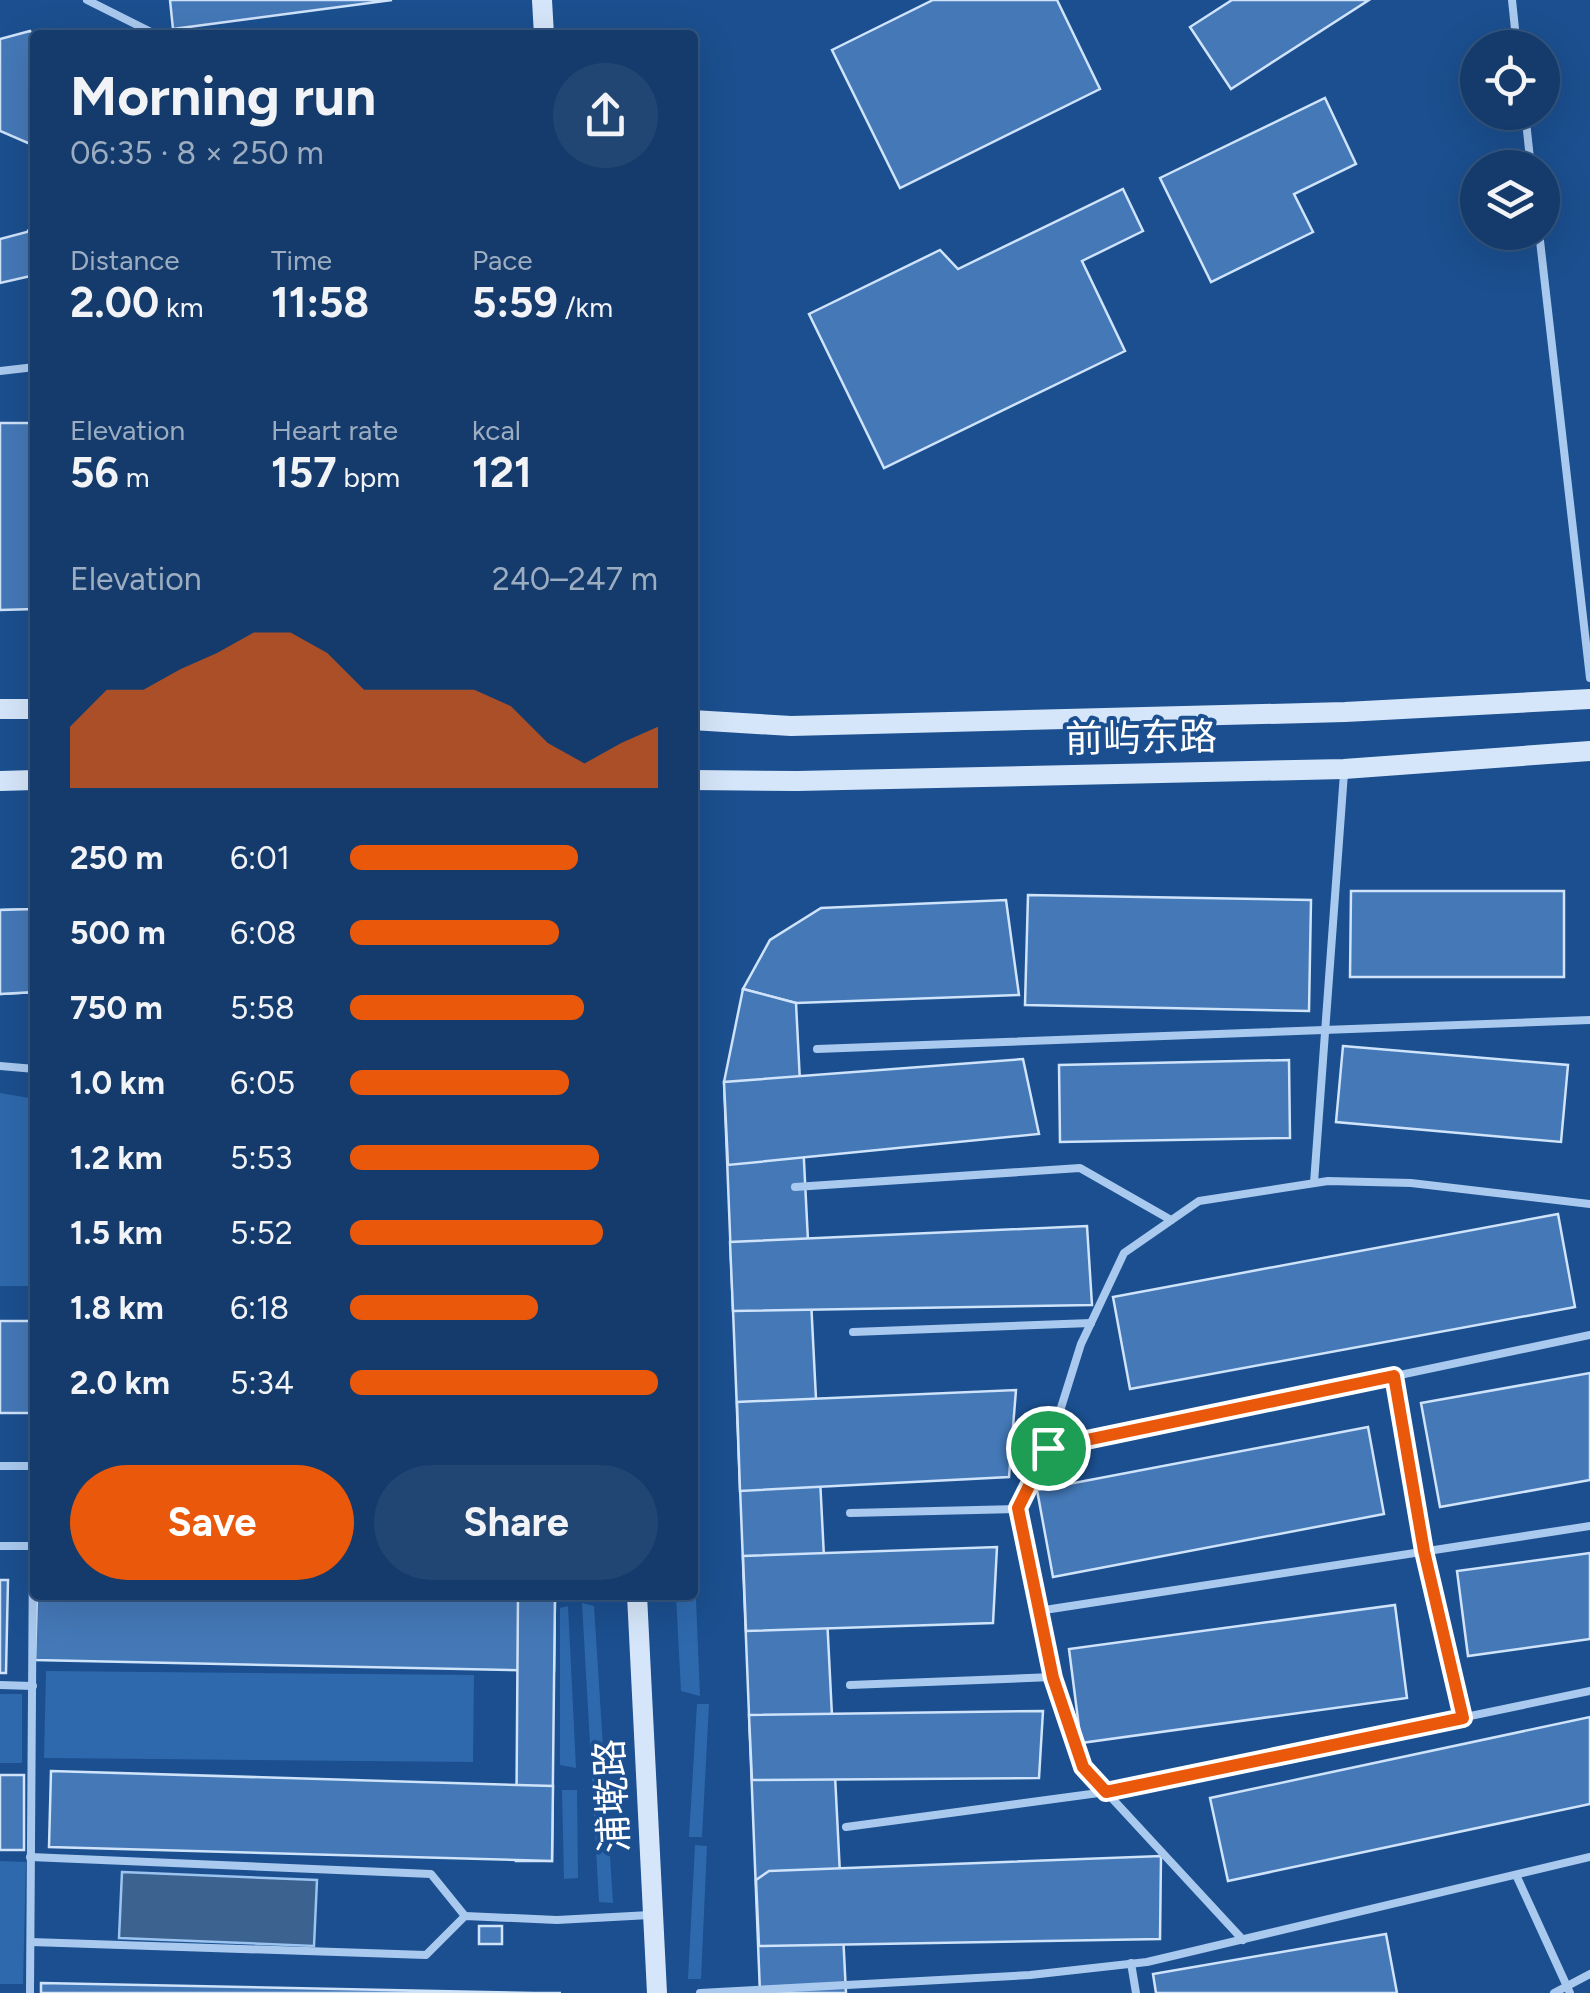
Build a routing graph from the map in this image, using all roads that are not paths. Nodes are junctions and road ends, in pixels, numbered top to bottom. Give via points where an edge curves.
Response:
1 (87, 0) edge
2 (542, 0) edge
3 (1512, 0) edge
4 (147, 30) edge
5 (544, 30) edge
6 (1516, 30) edge
7 (1540, 250) edge
8 (30, 368) edge
9 (0, 371) edge
10 (1590, 678) edge
11 (1590, 699) edge
12 (30, 708) edge
13 (0, 709) edge
14 (698, 720) edge
15 (1590, 750) edge
16 (1344, 769) junction
17 (30, 780) edge
18 (698, 780) edge
19 (0, 781) edge
20 (1590, 1020) edge
21 (1325, 1029) junction
22 (817, 1048) dead end
23 (0, 1066) edge
24 (30, 1069) edge
25 (1314, 1184) junction
26 (794, 1187) dead end
27 (1590, 1204) edge
28 (1171, 1220) junction
29 (1091, 1322) junction
30 (854, 1332) dead end
31 (1590, 1335) edge
32 (1394, 1376) junction
33 (1048, 1448) junction
34 (0, 1466) edge
35 (30, 1466) edge
36 (1018, 1508) junction
37 (850, 1513) dead end
38 (1590, 1526) edge
39 (0, 1546) edge
40 (30, 1546) edge
41 (1424, 1551) junction
42 (34, 1600) edge
43 (636, 1600) edge
44 (1038, 1611) junction
45 (1053, 1678) junction
46 (0, 1685) edge
47 (850, 1685) dead end
48 (33, 1686) junction
49 (1590, 1691) edge
50 (1463, 1718) junction
51 (1106, 1792) junction
52 (846, 1827) dead end
53 (30, 1857) junction
54 (1590, 1858) edge
55 (1517, 1877) junction
56 (653, 1915) junction
57 (465, 1916) junction
58 (1243, 1940) junction
59 (32, 1942) junction
60 (1132, 1963) junction
61 (1590, 1974) edge
62 (1568, 1990) edge
63 (30, 1993) edge
64 (658, 1993) edge
65 (700, 1993) edge
66 (1136, 1993) edge
67 (1554, 1993) edge

1 - 4 lane
2 - 5 main road
3 - 6 lane
7 - 10 lane
8 - 9 lane
11 - 14 main road, 前屿东路 via 791,726
12 - 13 main road
15 - 16 main road, 前屿东路
16 - 18 main road, 前屿东路
16 - 21 lane
17 - 19 main road
20 - 21 lane
21 - 22 lane
21 - 25 lane
23 - 24 lane
25 - 27 lane via 1411,1183
25 - 28 lane via 1198,1202
26 - 28 lane via 1080,1168
28 - 29 lane via 1124,1253
29 - 30 lane
29 - 33 lane
31 - 32 lane
32 - 33 lane
32 - 41 lane
33 - 36 lane
34 - 35 lane
36 - 37 lane
36 - 44 lane
38 - 41 lane
39 - 40 lane
41 - 44 lane
41 - 50 lane
42 - 48 lane
43 - 56 main road, 浦墘路
44 - 45 lane
45 - 47 lane
45 - 51 lane via 1083,1767
46 - 48 lane
48 - 53 lane
49 - 50 lane
50 - 51 lane
51 - 52 lane
51 - 58 lane
53 - 57 lane via 431,1874
53 - 59 lane
54 - 55 lane
55 - 58 lane
55 - 62 lane
56 - 57 lane
56 - 64 main road, 浦墘路
57 - 59 lane via 426,1955
58 - 60 lane
59 - 63 lane
60 - 65 lane
60 - 66 lane
61 - 62 lane
62 - 67 lane

